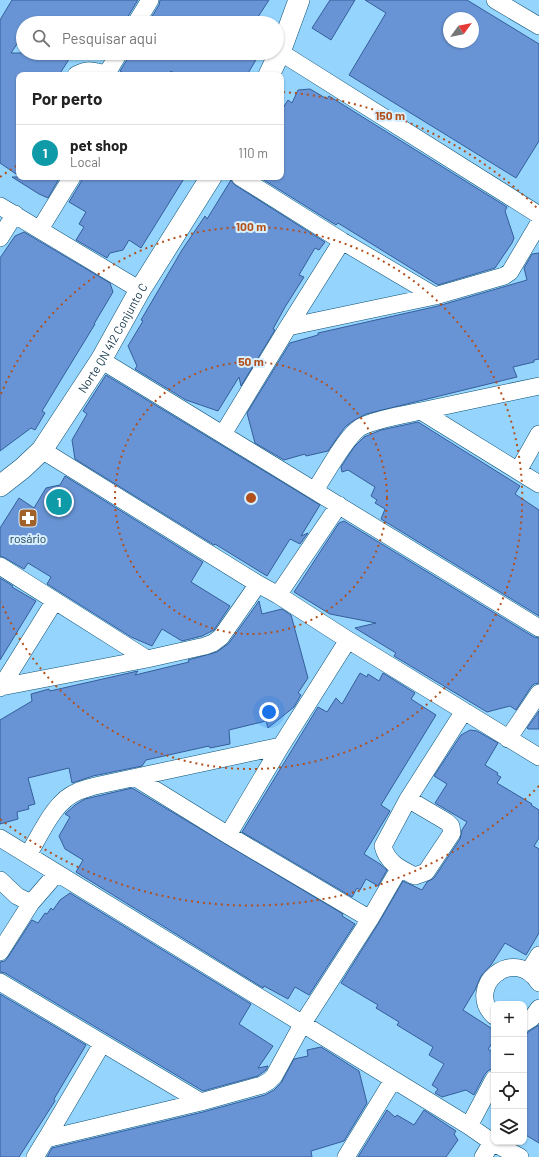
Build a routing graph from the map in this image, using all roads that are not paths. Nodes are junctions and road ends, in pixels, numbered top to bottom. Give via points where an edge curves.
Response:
1 (150, 0) edge
2 (299, 0) edge
3 (495, 0) edge
4 (140, 16) edge
5 (539, 26) edge
6 (284, 41) edge
7 (284, 55) edge
8 (115, 60) edge
9 (276, 60) edge
10 (80, 72) edge
11 (99, 72) edge
12 (108, 72) edge
13 (270, 72) edge
14 (70, 180) edge
15 (209, 180) edge
16 (245, 180) edge
17 (0, 206) edge
18 (15, 214) junction
19 (539, 215) edge
20 (539, 224) edge
21 (40, 229) junction
22 (0, 238) edge
23 (342, 241) junction
24 (140, 290) junction
25 (435, 296) junction
26 (288, 327) junction
27 (101, 360) junction
28 (539, 386) edge
29 (420, 411) junction
30 (223, 434) junction
31 (539, 434) edge
32 (42, 450) junction
33 (518, 471) junction
34 (1, 482) edge
35 (539, 484) edge
36 (315, 490) junction
37 (339, 506) junction
38 (0, 566) edge
39 (258, 584) junction
40 (278, 595) junction
41 (54, 602) junction
42 (539, 628) edge
43 (348, 640) junction
44 (147, 659) junction
45 (0, 688) edge
46 (539, 693) edge
47 (464, 711) junction
48 (508, 739) junction
49 (281, 746) junction
50 (539, 757) edge
51 (136, 778) junction
52 (408, 800) junction
53 (228, 835) junction
54 (0, 838) edge
55 (28, 855) junction
56 (399, 869) junction
57 (57, 873) junction
58 (0, 880) edge
59 (30, 904) junction
60 (370, 919) junction
61 (0, 952) edge
62 (539, 955) edge
63 (534, 977) edge
64 (0, 982) edge
65 (539, 1008) edge
66 (491, 1013) edge
67 (527, 1021) edge
68 (302, 1023) junction
69 (102, 1044) junction
70 (393, 1080) junction
71 (491, 1085) edge
72 (201, 1102) junction
73 (469, 1126) junction
74 (46, 1139) junction
75 (491, 1141) edge
76 (491, 1144) edge
77 (498, 1145) edge
78 (35, 1157) edge
79 (346, 1157) edge
80 (483, 1157) edge
81 (520, 1157) edge

1 - 4 street
2 - 6 street
3 - 5 street
7 - 19 street
8 - 12 street
9 - 13 street
10 - 11 street
14 - 21 street
15 - 24 street, Norte QN 412 Conjunto C
16 - 23 street
17 - 18 street
18 - 21 street
18 - 22 street
20 - 25 street via 510,272 496,279
21 - 24 street
23 - 25 street
23 - 26 street
24 - 27 street, Norte QN 412 Conjunto C
25 - 26 street
26 - 30 street
27 - 30 street
27 - 32 street, Norte QN 412 Conjunto C
28 - 29 street
29 - 33 street
29 - 36 street via 359,428 347,441
30 - 36 street
31 - 33 street
32 - 34 street, Norte QN 412 Conjunto C via 24,468
32 - 39 street
33 - 35 street
36 - 37 street
37 - 40 street
37 - 42 street
38 - 41 street
39 - 40 street
39 - 44 street via 221,637 213,644
40 - 43 street
41 - 44 street
41 - 45 street
43 - 47 street
43 - 49 street
44 - 45 street
46 - 48 street
47 - 48 street
47 - 52 street
48 - 50 street
49 - 51 street
49 - 53 street
51 - 53 street
51 - 55 street via 95,786 68,797 58,806
52 - 56 street via 383,846 387,858
52 - 56 street via 447,822 452,833 426,872 415,876
53 - 60 street
54 - 55 street
55 - 57 street
56 - 60 street
57 - 59 street
57 - 68 street
58 - 59 street
59 - 61 street
60 - 68 street
62 - 63 street
63 - 66 street via 521,968 509,967 499,971 486,987 485,998
64 - 69 street
65 - 67 street
68 - 70 street
68 - 72 street via 269,1081
69 - 72 street
69 - 74 street
70 - 73 street
70 - 79 street
71 - 73 street
72 - 74 street
73 - 75 street
74 - 78 street
76 - 80 street
77 - 81 street

